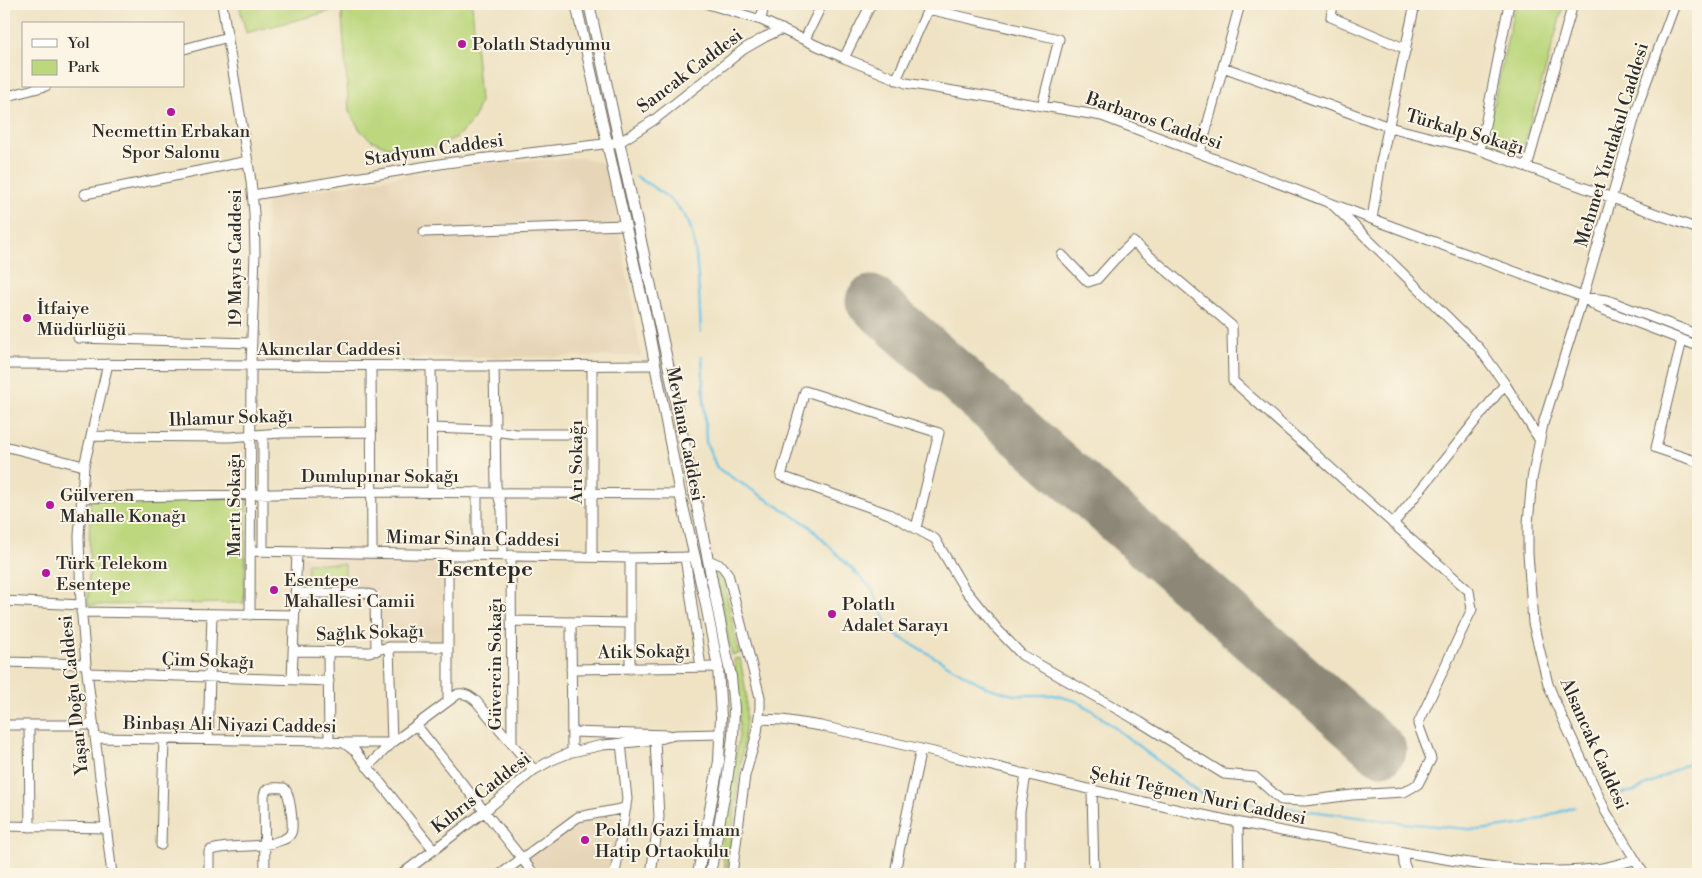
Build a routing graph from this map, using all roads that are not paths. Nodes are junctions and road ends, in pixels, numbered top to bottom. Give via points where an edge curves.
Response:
1 (222, 4) edge
2 (576, 4) edge
3 (589, 4) edge
4 (708, 4) edge
5 (764, 4) edge
6 (822, 4) edge
7 (871, 4) edge
8 (1240, 4) edge
9 (1333, 4) edge
10 (1415, 4) edge
11 (1509, 4) edge
12 (1573, 4) edge
13 (1675, 4) edge
14 (929, 6) edge
15 (761, 20) junction
16 (782, 29) junction
17 (228, 37) junction
18 (805, 39) junction
19 (185, 49) edge
20 (1406, 49) junction
21 (844, 58) junction
22 (1223, 68) junction
23 (896, 80) junction
24 (38, 88) edge
25 (4, 97) edge
26 (1042, 106) junction
27 (1389, 127) junction
28 (620, 142) junction
29 (609, 145) junction
30 (1480, 150) junction
31 (1200, 152) junction
32 (248, 161) junction
33 (1527, 167) junction
34 (85, 194) dead end
35 (253, 195) junction
36 (1611, 197) junction
37 (1330, 203) junction
38 (1372, 219) junction
39 (626, 226) junction
40 (1698, 229) edge
41 (424, 232) dead end
42 (1062, 255) dead end
43 (1583, 297) junction
44 (1232, 333) dead end
45 (1698, 335) edge
46 (78, 338) dead end
47 (1682, 340) junction
48 (252, 343) junction
49 (1698, 346) edge
50 (4, 364) edge
51 (108, 364) junction
52 (251, 365) junction
53 (431, 365) junction
54 (654, 365) junction
55 (371, 366) junction
56 (494, 366) junction
57 (592, 366) junction
58 (1233, 380) junction
59 (1505, 384) junction
60 (431, 428) junction
61 (495, 431) junction
62 (371, 432) junction
63 (262, 434) junction
64 (592, 434) junction
65 (92, 436) junction
66 (250, 436) junction
67 (1539, 439) junction
68 (4, 446) edge
69 (1698, 462) edge
70 (84, 466) junction
71 (370, 492) junction
72 (432, 492) junction
73 (477, 492) junction
74 (497, 492) junction
75 (592, 492) junction
76 (251, 494) junction
77 (262, 494) junction
78 (680, 494) junction
79 (81, 498) junction
80 (1393, 524) junction
81 (916, 528) junction
82 (250, 551) junction
83 (263, 551) junction
84 (297, 552) junction
85 (372, 553) junction
86 (448, 554) junction
87 (477, 555) junction
88 (507, 555) junction
89 (592, 557) junction
90 (690, 557) junction
91 (630, 558) junction
92 (708, 560) junction
93 (295, 593) junction
94 (4, 602) edge
95 (81, 608) junction
96 (212, 614) junction
97 (250, 615) junction
98 (294, 615) junction
99 (511, 621) junction
100 (571, 622) junction
101 (630, 623) junction
102 (389, 647) junction
103 (448, 647) junction
104 (293, 651) junction
105 (376, 651) junction
106 (328, 652) junction
107 (4, 662) edge
108 (701, 667) junction
109 (718, 667) junction
110 (86, 669) junction
111 (572, 669) junction
112 (630, 669) junction
113 (210, 677) junction
114 (292, 679) junction
115 (329, 681) junction
116 (448, 701) junction
117 (759, 719) junction
118 (93, 724) junction
119 (4, 725) edge
120 (29, 725) junction
121 (417, 726) junction
122 (572, 732) junction
123 (721, 734) junction
124 (675, 735) junction
125 (95, 738) junction
126 (164, 739) junction
127 (208, 739) junction
128 (655, 740) junction
129 (329, 741) junction
130 (344, 743) junction
131 (392, 743) junction
132 (512, 743) junction
133 (621, 743) junction
134 (921, 749) junction
135 (572, 752) junction
136 (367, 767) junction
137 (534, 770) junction
138 (1026, 774) junction
139 (1092, 791) junction
140 (626, 808) junction
141 (485, 811) junction
142 (1238, 823) junction
143 (4, 826) edge
144 (30, 827) junction
145 (106, 828) junction
146 (161, 846) dead end
147 (264, 846) junction
148 (434, 850) junction
149 (1403, 852) junction
150 (522, 858) junction
151 (1634, 860) junction
152 (1526, 872) edge
153 (112, 874) edge
154 (208, 874) edge
155 (265, 874) edge
156 (402, 874) edge
157 (501, 874) edge
158 (534, 874) edge
159 (616, 874) edge
160 (651, 874) edge
161 (698, 874) edge
162 (710, 874) edge
163 (732, 874) edge
164 (895, 874) edge
165 (1020, 874) edge
166 (1094, 874) edge
167 (1239, 874) edge
168 (1408, 874) edge
169 (1644, 874) edge

1 - 17 street, 19 Mayıs Caddesi
2 - 29 main road, Mevlana Caddesi
3 - 28 main road, Mevlana Caddesi
4 - 15 street, Barbaros Caddesi
5 - 15 street
6 - 18 street
7 - 21 street
8 - 22 street
9 - 20 street via 1331,17
10 - 20 street
11 - 30 street
12 - 33 street
13 - 36 street, Mehmet Yurdakul Caddesi via 1640,99
14 - 23 street
14 - 26 street via 1060,39
15 - 16 street, Barbaros Caddesi
16 - 18 street, Barbaros Caddesi
16 - 28 street, Sancak Caddesi via 744,49 654,120
17 - 19 street
17 - 32 street, 19 Mayıs Caddesi
18 - 21 street, Barbaros Caddesi
20 - 27 street
21 - 23 street, Barbaros Caddesi
22 - 27 street, Türkalp Sokağı
22 - 31 street
23 - 26 street, Barbaros Caddesi
24 - 25 street
26 - 31 street, Barbaros Caddesi via 1102,116
27 - 30 street, Türkalp Sokağı
27 - 38 street
28 - 29 street, Stadyum Caddesi
28 - 92 main road, Mevlana Caddesi
29 - 35 street, Stadyum Caddesi via 446,163
29 - 39 main road, Mevlana Caddesi
30 - 33 street, Türkalp Sokağı
31 - 37 street, Barbaros Caddesi
32 - 34 street
32 - 35 street, 19 Mayıs Caddesi
33 - 36 street, Türkalp Sokağı
35 - 48 street, 19 Mayıs Caddesi
36 - 40 street, Türkalp Sokağı
36 - 43 street, Mehmet Yurdakul Caddesi
37 - 38 street, Barbaros Caddesi
37 - 59 street via 1479,348
38 - 43 street, Barbaros Caddesi
39 - 41 street
39 - 54 main road, Mevlana Caddesi
42 - 58 street via 1088,282 1097,279 1133,242 1232,326
43 - 45 street, Barbaros Caddesi via 1607,300
43 - 47 street, Barbaros Caddesi via 1599,308
43 - 67 street, Alsancak Caddesi
44 - 58 street
46 - 48 street
47 - 49 street, Barbaros Caddesi
47 - 69 street via 1656,448
48 - 52 street, 19 Mayıs Caddesi
50 - 51 street, Akıncılar Caddesi
51 - 52 street, Akıncılar Caddesi
51 - 65 street, Yaşar Doğu Caddesi
52 - 55 street, Akıncılar Caddesi
52 - 66 street, Martı Sokağı
53 - 55 street, Akıncılar Caddesi
53 - 56 street, Akıncılar Caddesi
53 - 60 street
54 - 57 street, Akıncılar Caddesi
54 - 78 main road, Mevlana Caddesi
55 - 62 street
56 - 57 street, Akıncılar Caddesi
56 - 61 street, Güvercin Sokağı
57 - 64 street, Arı Sokağı
58 - 80 street
59 - 67 street
59 - 80 street
60 - 61 street
60 - 72 street
61 - 64 street
61 - 74 street, Güvercin Sokağı
62 - 63 street, Ihlamur Sokağı
62 - 71 street
63 - 66 street, Ihlamur Sokağı
63 - 77 street, Martı Sokağı
64 - 75 street, Arı Sokağı
65 - 66 street, Ihlamur Sokağı
65 - 70 street, Yaşar Doğu Caddesi
66 - 76 street, Martı Sokağı
67 - 151 street, Alsancak Caddesi via 1532,479 1528,553 1537,642 1556,704 1606,812
68 - 70 street
70 - 79 street, Yaşar Doğu Caddesi
71 - 72 street, Dumlupınar Sokağı
71 - 77 street, Dumlupınar Sokağı
71 - 85 street
72 - 73 street, Dumlupınar Sokağı
73 - 74 street, Dumlupınar Sokağı
73 - 87 street
74 - 75 street, Dumlupınar Sokağı
74 - 88 street, Güvercin Sokağı
75 - 78 street, Dumlupınar Sokağı
75 - 89 street, Arı Sokağı
76 - 77 street, Dumlupınar Sokağı
76 - 79 street, Dumlupınar Sokağı
76 - 82 street, Martı Sokağı
77 - 83 street, Martı Sokağı
78 - 90 main road, Mevlana Caddesi
79 - 95 street, Yaşar Doğu Caddesi
80 - 81 street via 1469,591 1472,610 1418,724 1431,759 1418,784 1404,792 1305,801 1281,800 1255,777 1224,774 1022,655 964,588 935,539
81 - 81 street via 889,514 780,476 805,391 939,433
82 - 83 street, Mimar Sinan Caddesi
82 - 97 street, Martı Sokağı
83 - 84 street, Mimar Sinan Caddesi
84 - 85 street, Mimar Sinan Caddesi
84 - 93 street
85 - 86 street, Mimar Sinan Caddesi
86 - 87 street, Mimar Sinan Caddesi
86 - 103 street
87 - 88 street, Mimar Sinan Caddesi
88 - 89 street, Mimar Sinan Caddesi
88 - 99 street, Güvercin Sokağı
89 - 91 street, Mimar Sinan Caddesi
90 - 91 street, Mimar Sinan Caddesi
90 - 108 street
90 - 109 main road, Mevlana Caddesi
91 - 101 street
92 - 117 street via 722,566 728,574 760,697
92 - 162 main road, Mevlana Caddesi via 729,664 734,709 729,765
93 - 98 street
93 - 105 street via 372,595 375,600
94 - 95 street
95 - 96 street
95 - 110 street, Yaşar Doğu Caddesi
96 - 97 street
96 - 113 street
97 - 98 street
98 - 104 street
99 - 100 street
99 - 132 street, Güvercin Sokağı
100 - 101 street
100 - 111 street
101 - 112 street
102 - 103 street, Sağlık Sokağı
102 - 105 street, Sağlık Sokağı
102 - 131 street
103 - 116 street
104 - 106 street, Sağlık Sokağı
104 - 114 street
105 - 106 street, Sağlık Sokağı
106 - 115 street
107 - 110 street, Çim Sokağı
108 - 109 street, Atik Sokağı
108 - 112 street, Atik Sokağı
109 - 123 main road, Mevlana Caddesi
110 - 113 street, Çim Sokağı
110 - 118 street, Yaşar Doğu Caddesi
111 - 112 street, Atik Sokağı
111 - 122 street
113 - 114 street, Çim Sokağı
113 - 127 street
114 - 115 street, Çim Sokağı
115 - 129 street
116 - 121 street
116 - 132 street via 458,694 466,694 476,700
117 - 134 street, Şehit Teğmen Nuri Caddesi via 821,726
117 - 163 street via 745,776
118 - 120 street
118 - 125 street, Yaşar Doğu Caddesi
119 - 120 street
120 - 144 street
121 - 131 street
121 - 141 street
122 - 124 street, Kıbrıs Caddesi
122 - 135 street
123 - 124 street, Kıbrıs Caddesi
123 - 161 main road, Mevlana Caddesi via 716,780
124 - 128 street, Kıbrıs Caddesi
125 - 126 street, Binbaşı Ali Niyazi Caddesi
125 - 145 street, Yaşar Doğu Caddesi
126 - 127 street, Binbaşı Ali Niyazi Caddesi
126 - 146 street
127 - 129 street, Binbaşı Ali Niyazi Caddesi
128 - 133 street, Kıbrıs Caddesi
128 - 160 street via 659,817
129 - 130 street, Binbaşı Ali Niyazi Caddesi
130 - 131 street
130 - 136 street, Binbaşı Ali Niyazi Caddesi
131 - 136 street
132 - 137 street
133 - 135 street, Kıbrıs Caddesi
133 - 140 street
134 - 138 street, Şehit Teğmen Nuri Caddesi
134 - 164 street
135 - 137 street, Kıbrıs Caddesi
136 - 148 street, Binbaşı Ali Niyazi Caddesi
137 - 141 street, Kıbrıs Caddesi
138 - 139 street, Şehit Teğmen Nuri Caddesi
138 - 165 street via 1020,812
139 - 142 street, Şehit Teğmen Nuri Caddesi
139 - 166 street
140 - 150 street via 578,817
140 - 159 street
141 - 148 street, Kıbrıs Caddesi
141 - 150 street
142 - 149 street, Şehit Teğmen Nuri Caddesi
142 - 167 street
143 - 144 street
144 - 145 street
145 - 153 street, Yaşar Doğu Caddesi
147 - 147 street via 287,838 292,831 288,793 284,788 271,788 264,792
147 - 154 street via 211,850
147 - 155 street
148 - 156 street, Kıbrıs Caddesi
149 - 152 street, Şehit Teğmen Nuri Caddesi
149 - 168 street
150 - 157 street
150 - 158 street
151 - 152 street, Şehit Teğmen Nuri Caddesi via 1602,868
151 - 169 street, Alsancak Caddesi

